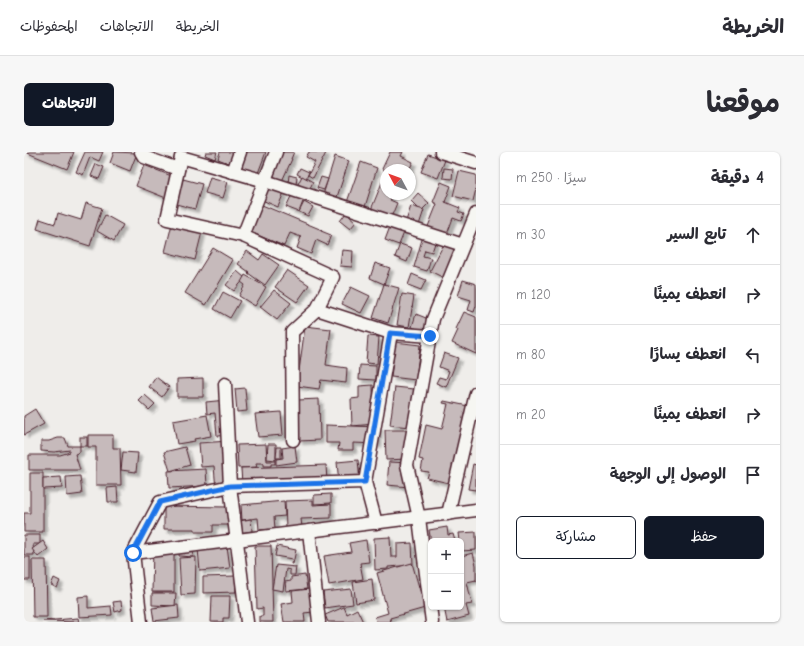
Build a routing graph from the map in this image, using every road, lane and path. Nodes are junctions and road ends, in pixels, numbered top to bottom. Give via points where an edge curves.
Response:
1 (140, 152) edge
2 (240, 152) edge
3 (276, 152) edge
4 (441, 152) edge
5 (476, 163) edge
6 (178, 169) junction
7 (233, 172) junction
8 (265, 181) junction
9 (476, 214) edge
10 (243, 236) junction
11 (463, 245) junction
12 (317, 309) junction
13 (390, 333) junction
14 (430, 336) junction
15 (225, 384) dead end
16 (476, 393) edge
17 (293, 440) dead end
18 (365, 482) junction
19 (230, 486) junction
20 (476, 510) edge
21 (448, 514) junction
22 (419, 518) junction
23 (376, 523) junction
24 (309, 531) junction
25 (237, 540) junction
26 (133, 553) junction
27 (141, 622) edge
28 (247, 622) edge
29 (320, 622) edge
30 (432, 622) edge

1 - 6 street via 144,157
2 - 7 street
3 - 8 street
4 - 5 street
6 - 7 street via 181,157
6 - 10 street via 167,219
7 - 8 street
8 - 10 street
8 - 11 street
9 - 11 street
10 - 12 street via 333,277
11 - 14 street via 433,320
12 - 13 street
12 - 17 street via 292,332
13 - 14 street
13 - 18 street
14 - 22 street via 407,465
15 - 19 street
16 - 21 street
18 - 19 street
18 - 23 street
19 - 25 street
19 - 26 street via 160,502
20 - 21 street
21 - 22 street
22 - 23 street
22 - 30 street
23 - 24 street
24 - 25 street
24 - 29 street
25 - 26 street
25 - 28 street
26 - 27 street

